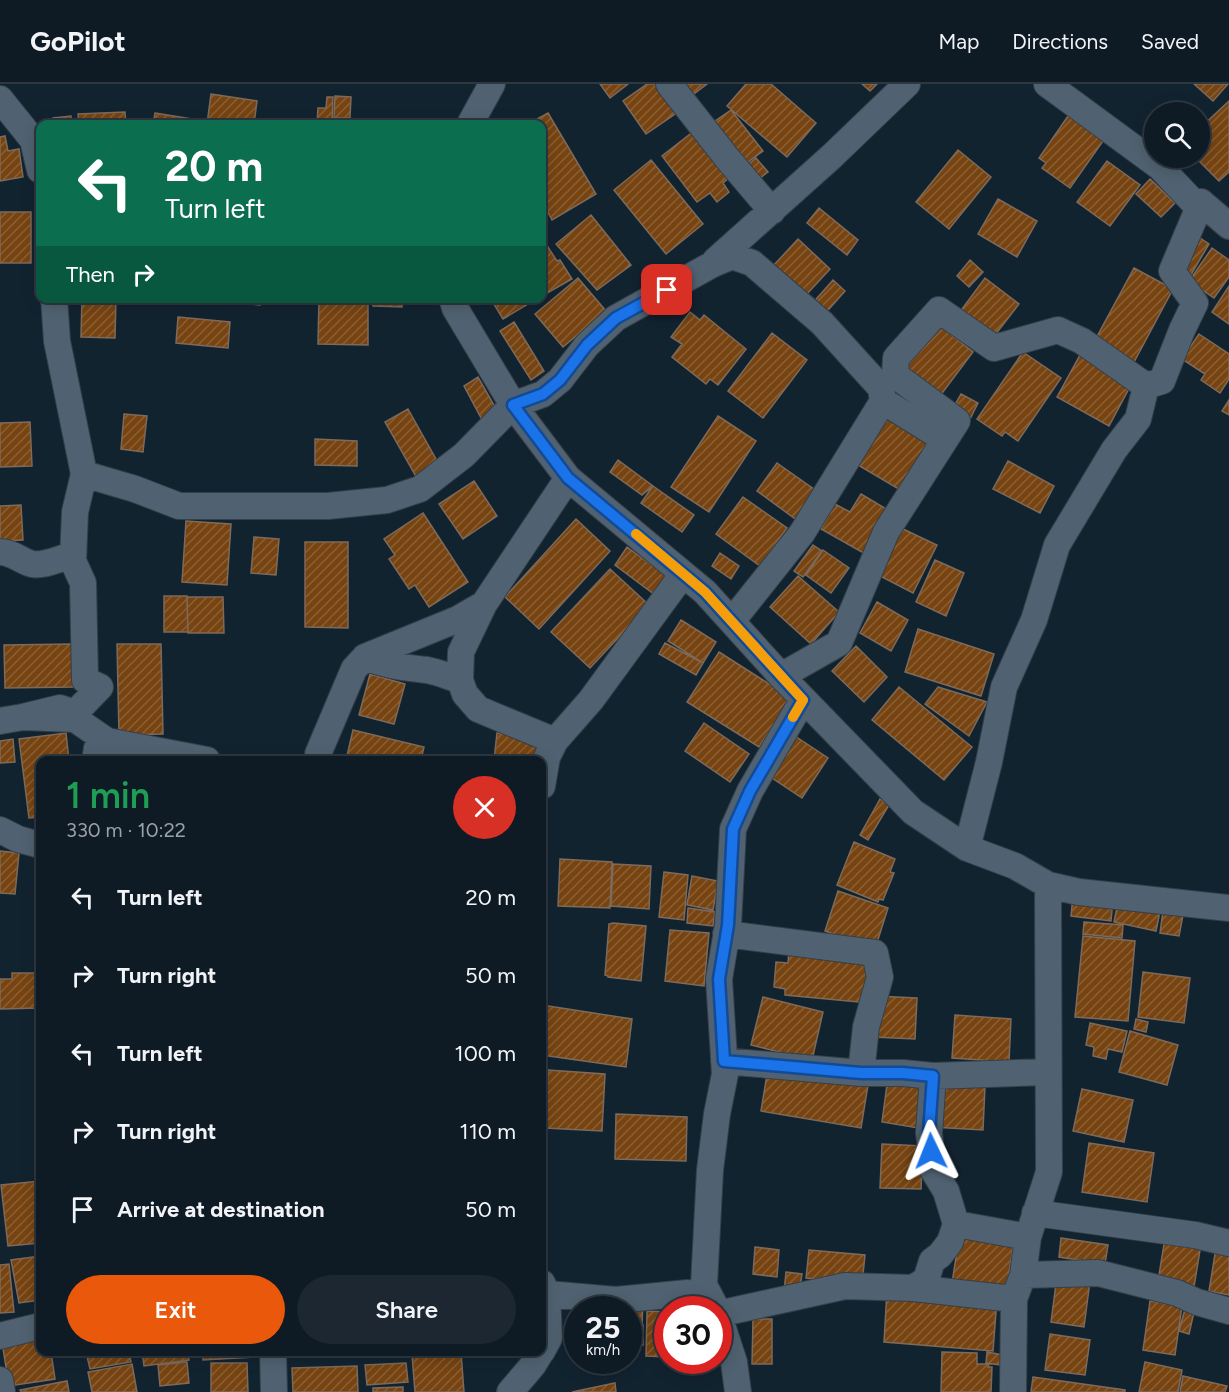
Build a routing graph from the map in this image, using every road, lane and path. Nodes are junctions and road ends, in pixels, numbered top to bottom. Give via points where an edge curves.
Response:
1 (492, 84) edge
2 (669, 84) edge
3 (907, 84) edge
4 (1047, 84) edge
5 (0, 99) edge
6 (472, 120) edge
7 (10, 122) edge
8 (36, 153) edge
9 (1202, 202) junction
10 (772, 211) junction
11 (1229, 226) edge
12 (712, 264) junction
13 (54, 303) edge
14 (454, 303) edge
15 (1146, 386) junction
16 (883, 401) junction
17 (513, 405) junction
18 (944, 439) junction
19 (84, 474) junction
20 (568, 478) junction
21 (0, 552) edge
22 (73, 561) junction
23 (683, 574) junction
24 (484, 604) junction
25 (732, 621) junction
26 (365, 657) junction
27 (781, 676) junction
28 (460, 680) junction
29 (803, 700) junction
30 (12, 719) edge
31 (555, 741) junction
32 (101, 751) edge
33 (160, 756) edge
34 (314, 756) edge
35 (546, 763) edge
36 (0, 830) edge
37 (36, 844) edge
38 (967, 848) junction
39 (1048, 885) junction
40 (1229, 908) edge
41 (726, 934) junction
42 (724, 1061) junction
43 (1048, 1072) junction
44 (861, 1073) junction
45 (933, 1076) junction
46 (956, 1224) junction
47 (1031, 1225) junction
48 (1229, 1243) edge
49 (1023, 1275) junction
50 (546, 1288) edge
51 (913, 1288) junction
52 (696, 1289) junction
53 (701, 1296) edge
54 (702, 1296) edge
55 (1014, 1299) junction
56 (546, 1308) edge
57 (732, 1310) edge
58 (1229, 1311) edge
59 (36, 1327) edge
60 (0, 1336) edge
61 (546, 1343) edge
62 (273, 1356) edge
63 (538, 1356) edge
64 (732, 1356) edge
65 (0, 1380) edge
66 (2, 1392) edge
67 (274, 1392) edge
68 (510, 1392) edge
69 (738, 1392) edge
70 (1013, 1392) edge

1 - 6 street
2 - 10 street
3 - 10 street
4 - 9 street via 1160,167 1194,202
5 - 7 street
7 - 8 street via 33,140
9 - 11 street
9 - 15 street via 1172,271 1195,303 1162,381
10 - 12 street
12 - 16 street via 732,256 752,262 822,323 881,388
12 - 17 street via 616,318 587,345 560,380 543,394
13 - 19 street via 57,341
14 - 17 street
15 - 18 street via 1082,341 1058,330 994,348 939,310 896,358 895,375 957,421
15 - 38 street via 1138,418 1114,450 1057,545 1034,620 1004,687
16 - 18 street
16 - 25 street via 802,533
17 - 19 street via 464,455 420,489 387,500 328,506 179,506
17 - 20 street
18 - 27 street via 885,532 839,643
19 - 22 street via 75,512
20 - 23 street
20 - 24 street
21 - 22 street via 33,564 66,557
22 - 30 street via 83,583 85,680 100,687 75,713 60,708
23 - 25 street
23 - 31 street via 591,700
24 - 26 street via 458,619
24 - 28 street via 461,652
25 - 27 street
26 - 28 street
26 - 34 street via 354,669
27 - 29 street
28 - 31 street via 465,694 478,709
29 - 38 street via 913,812
29 - 41 street via 750,791 733,829
30 - 32 street via 75,719
31 - 35 street
32 - 33 street
36 - 37 street
38 - 39 street via 1015,866
39 - 40 street via 1079,892
39 - 43 street
41 - 42 street via 719,979
41 - 44 street via 875,953 880,977 866,1027
42 - 44 street
42 - 52 street
43 - 45 street
43 - 47 street via 1049,1172
44 - 45 street
45 - 46 street via 929,1133 933,1170 946,1191
46 - 47 street
46 - 51 street via 950,1242 932,1261 926,1280
47 - 48 street via 1195,1235
47 - 49 street
49 - 55 street
49 - 58 street via 1098,1273
50 - 52 street via 616,1300
51 - 55 street
51 - 57 street via 845,1286
52 - 53 street
52 - 54 street
55 - 70 street
56 - 61 street via 549,1338
59 - 60 street
62 - 67 street
63 - 68 street
64 - 69 street
65 - 66 street

